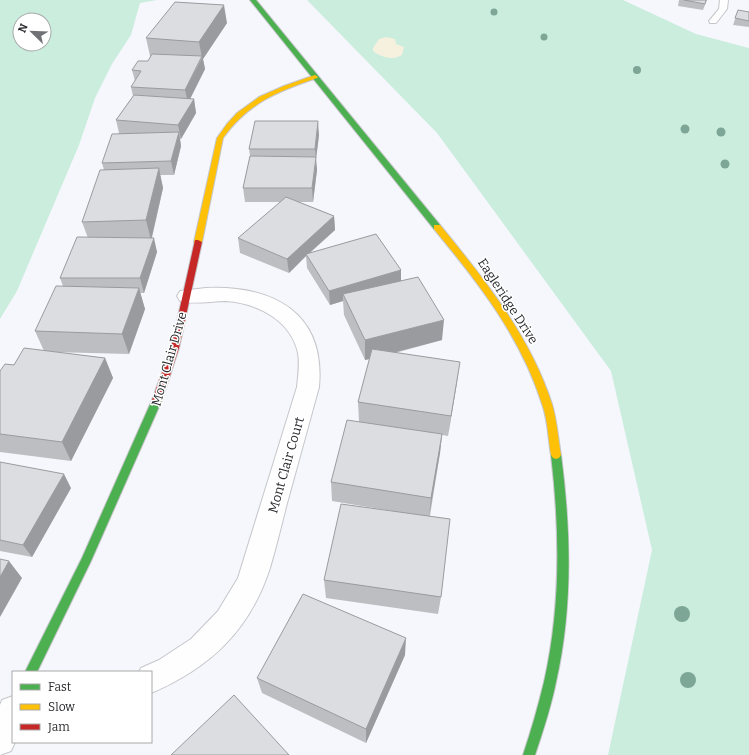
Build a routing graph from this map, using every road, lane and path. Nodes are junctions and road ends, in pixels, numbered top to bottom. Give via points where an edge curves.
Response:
1 (253, 0) edge
2 (724, 0) edge
3 (713, 21) dead end
4 (315, 77) junction
5 (187, 296) junction
6 (31, 671) edge
7 (152, 678) edge
8 (12, 713) edge
9 (0, 740) edge
10 (529, 755) edge

1 - 4 main road, Eagleridge Drive
2 - 3 lane via 723,9
4 - 5 main road, Mont Clair Drive via 255,101 242,110 225,128 217,149
4 - 10 main road, Eagleridge Drive via 480,278 528,357 546,399 561,481 566,562 560,640 546,704
5 - 6 main road, Mont Clair Drive via 155,407 86,561
5 - 7 street, Mont Clair Court via 240,296 271,306 298,328 310,355 311,370 248,590 237,608 204,647 181,663
8 - 9 street

